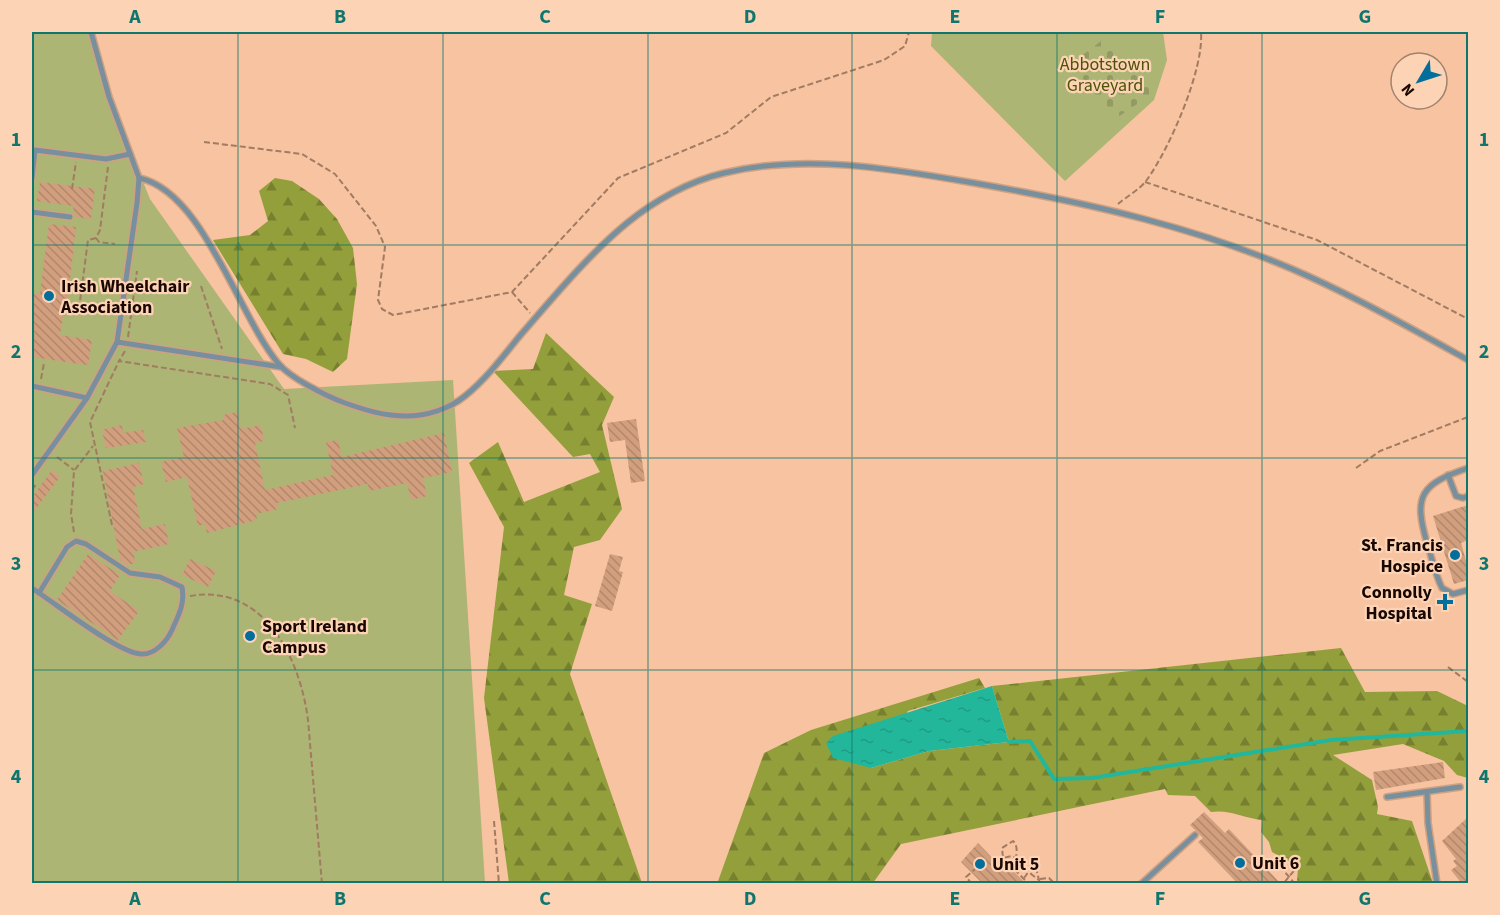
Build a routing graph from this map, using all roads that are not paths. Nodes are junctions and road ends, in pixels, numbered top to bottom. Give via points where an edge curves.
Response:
1 (91, 32) edge
2 (130, 154) junction
3 (32, 178) edge
4 (140, 178) junction
5 (32, 212) edge
6 (70, 217) dead end
7 (117, 342) junction
8 (1468, 360) edge
9 (281, 367) junction
10 (32, 386) edge
11 (87, 398) junction
12 (1468, 468) edge
13 (32, 475) edge
14 (1448, 475) junction
15 (1468, 496) edge
16 (32, 588) edge
17 (1468, 590) edge
18 (39, 592) junction
19 (1460, 787) dead end
20 (1427, 793) junction
21 (1387, 797) dead end
22 (1195, 835) dead end
23 (1141, 884) edge
24 (1437, 884) edge

1 - 2 lane
2 - 3 lane via 106,159 35,150
2 - 4 lane
4 - 7 lane
4 - 9 lane via 154,181 200,227 259,337
5 - 6 lane
7 - 9 lane
7 - 11 lane
8 - 9 lane via 1307,276 1189,231 1040,195 874,168 808,165 763,166 724,173 662,199 626,224 535,318 483,379 463,398 441,410 408,416 374,413 331,398
10 - 11 lane
11 - 13 lane
12 - 14 lane
14 - 15 lane via 1456,496
14 - 17 lane via 1425,493 1419,515 1442,588 1453,594
16 - 18 lane
18 - 18 lane via 76,541 130,573 160,577 182,586 185,602 168,638 142,655 121,648
19 - 20 lane
20 - 21 lane
20 - 24 lane
22 - 23 lane

